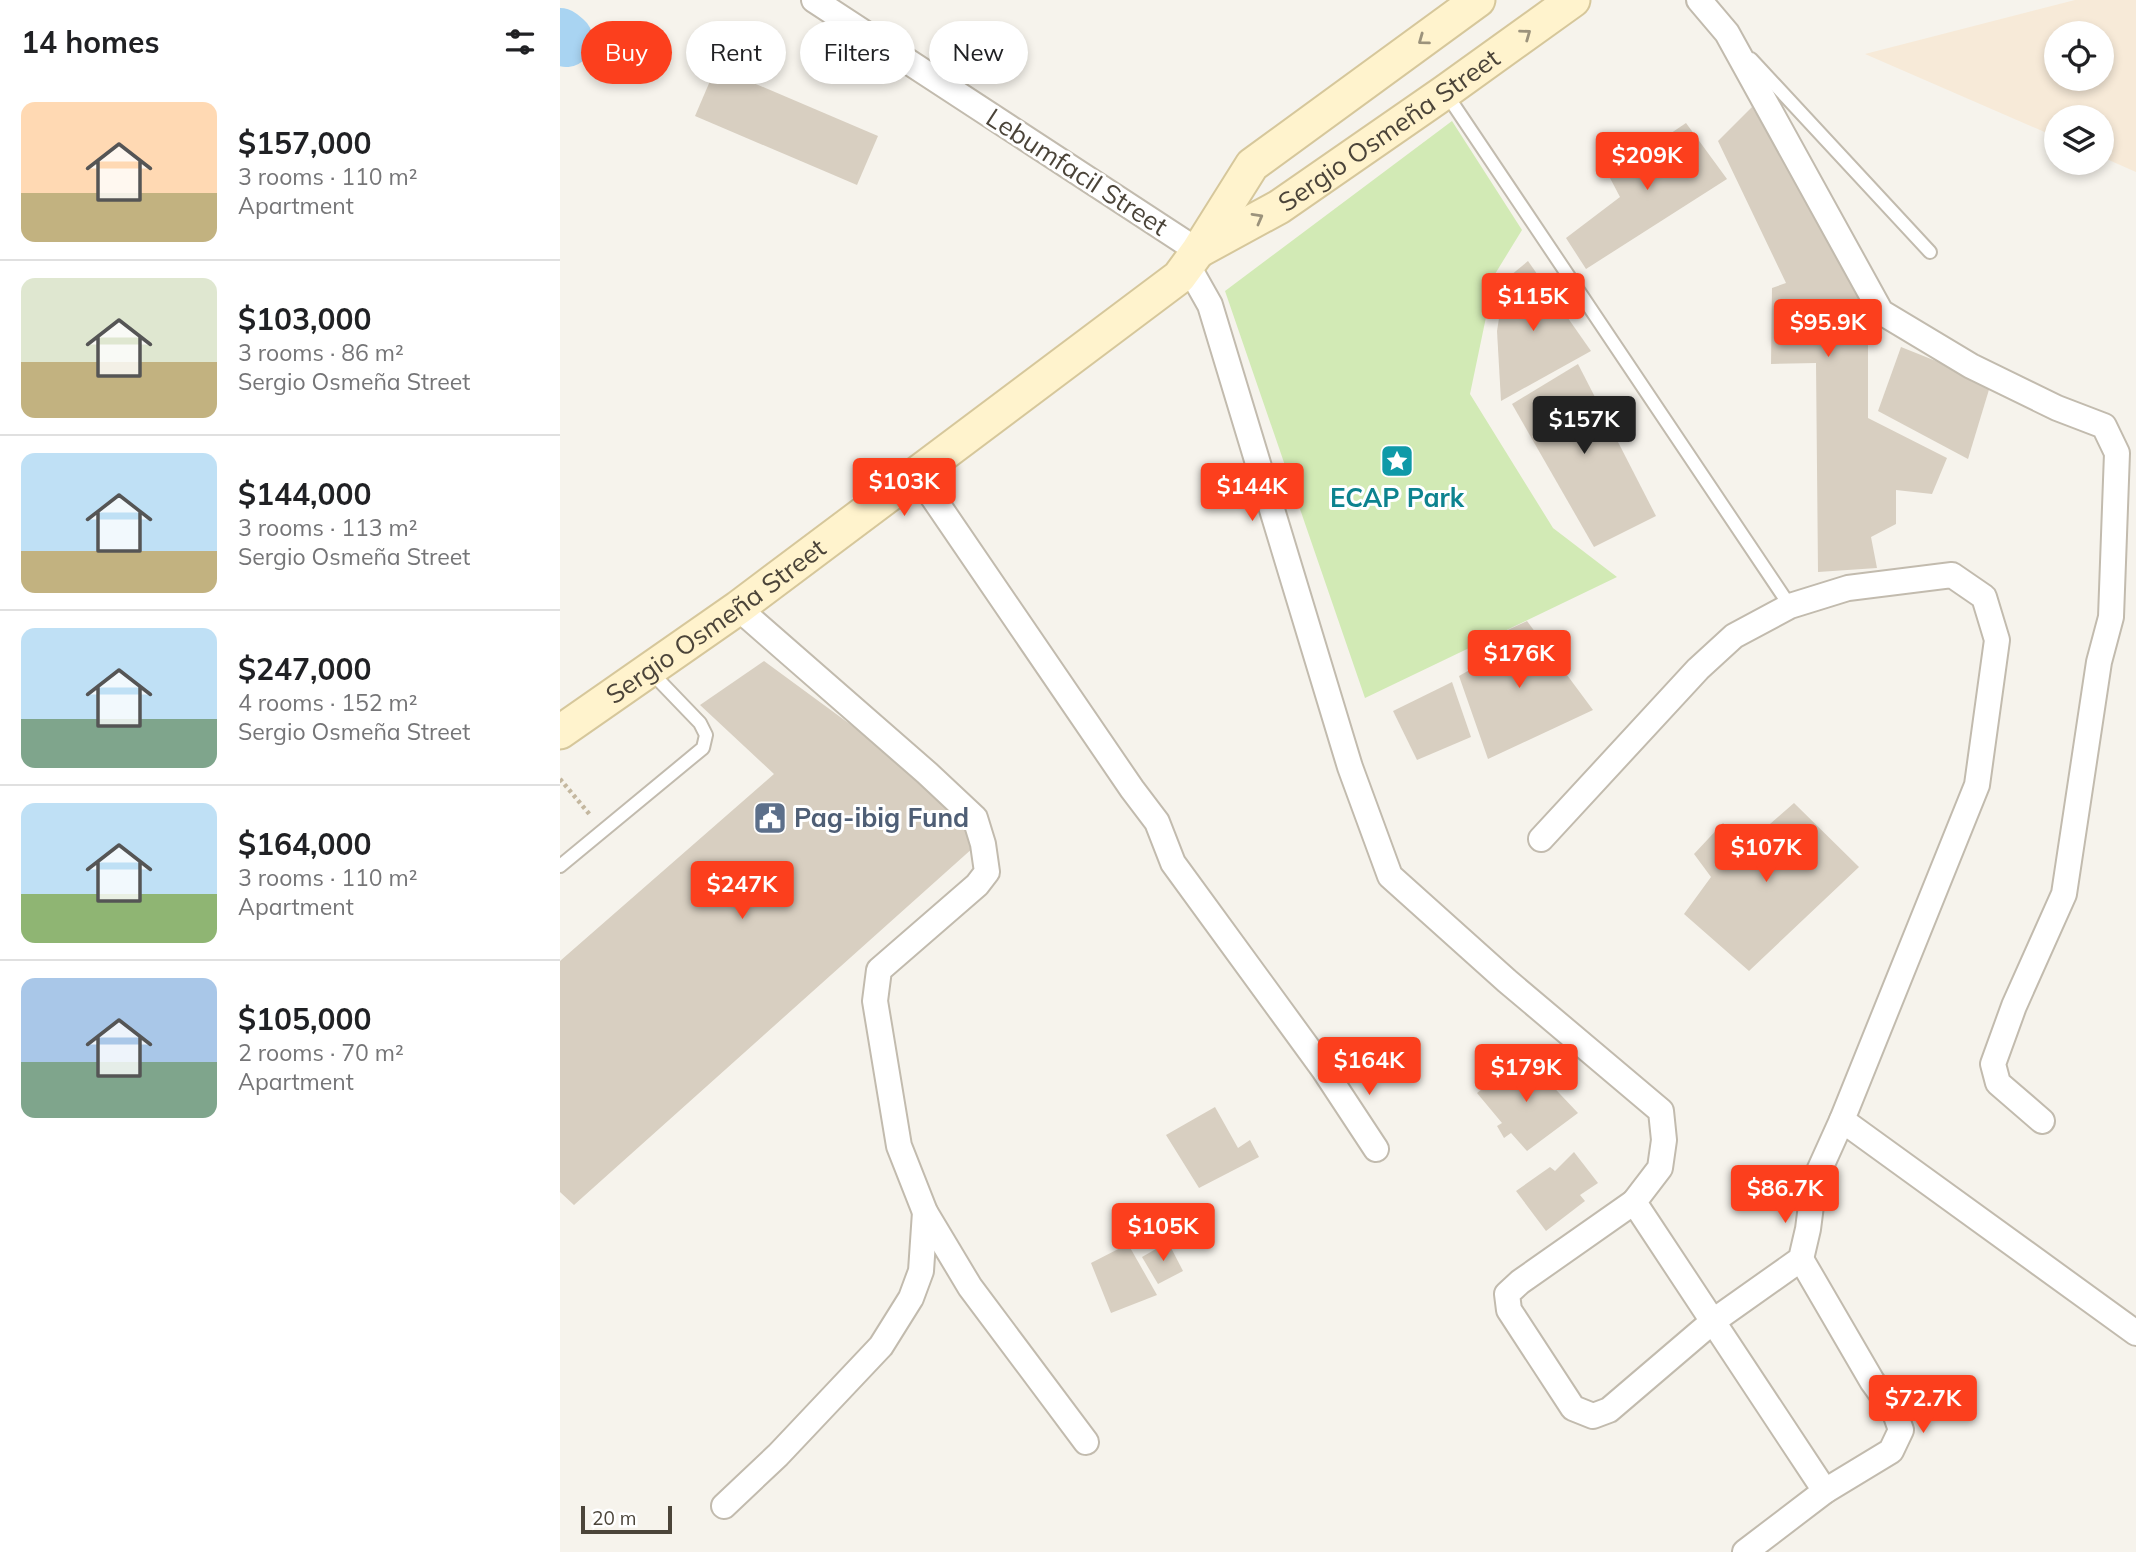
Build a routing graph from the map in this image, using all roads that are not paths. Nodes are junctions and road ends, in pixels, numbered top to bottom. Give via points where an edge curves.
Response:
1 (814, 0) edge
2 (1478, 0) edge
3 (1573, 0) edge
4 (1699, 0) edge
5 (1727, 33) junction
6 (1445, 92) junction
7 (1930, 252) dead end
8 (1193, 258) junction
9 (918, 474) junction
10 (1790, 606) junction
11 (738, 608) junction
12 (649, 670) junction
13 (560, 732) edge
14 (1541, 839) dead end
15 (560, 866) edge
16 (1842, 1120) junction
17 (2042, 1121) dead end
18 (1376, 1149) dead end
19 (1634, 1202) junction
20 (925, 1212) junction
21 (1801, 1259) junction
22 (1712, 1322) junction
23 (2136, 1333) edge
24 (1086, 1442) dead end
25 (1825, 1491) junction
26 (724, 1506) dead end
27 (1745, 1552) edge

1 - 8 street, Lebumfacil Street
2 -> 8 main road, Sergio Osmeña Street via 1252,166
6 -> 3 main road, Sergio Osmeña Street
4 - 5 street
5 - 7 lane
5 - 17 street via 1881,312 1972,366 2104,426 2118,453 2111,617 2099,662 2064,894 1993,1064 1998,1083
8 -> 6 main road, Sergio Osmeña Street via 1279,206
6 - 10 lane
8 - 9 main road, Sergio Osmeña Street via 1179,277
8 - 19 street via 1350,767 1390,876 1661,1111 1664,1140 1660,1168
9 - 11 main road, Sergio Osmeña Street
9 - 18 street via 1157,822 1173,863
10 - 14 street via 1734,636 1698,669
10 - 16 street via 1848,589 1952,575 1984,597 1997,640 1978,785
11 - 12 main road, Sergio Osmeña Street
11 - 20 street via 975,818 984,844 987,872 977,885 879,970 875,1001 899,1146
12 - 13 main road, Sergio Osmeña Street
12 - 15 lane via 700,723 706,735 703,748
16 - 21 street via 1814,1182
16 - 23 street
19 - 22 street
19 - 22 street via 1520,1282 1507,1294 1509,1310 1573,1408 1592,1416 1609,1410
20 - 24 street via 970,1287
20 - 26 street via 921,1271 911,1298 881,1346
21 - 22 street
21 - 25 street via 1901,1430 1891,1451
22 - 25 street
25 - 27 street

